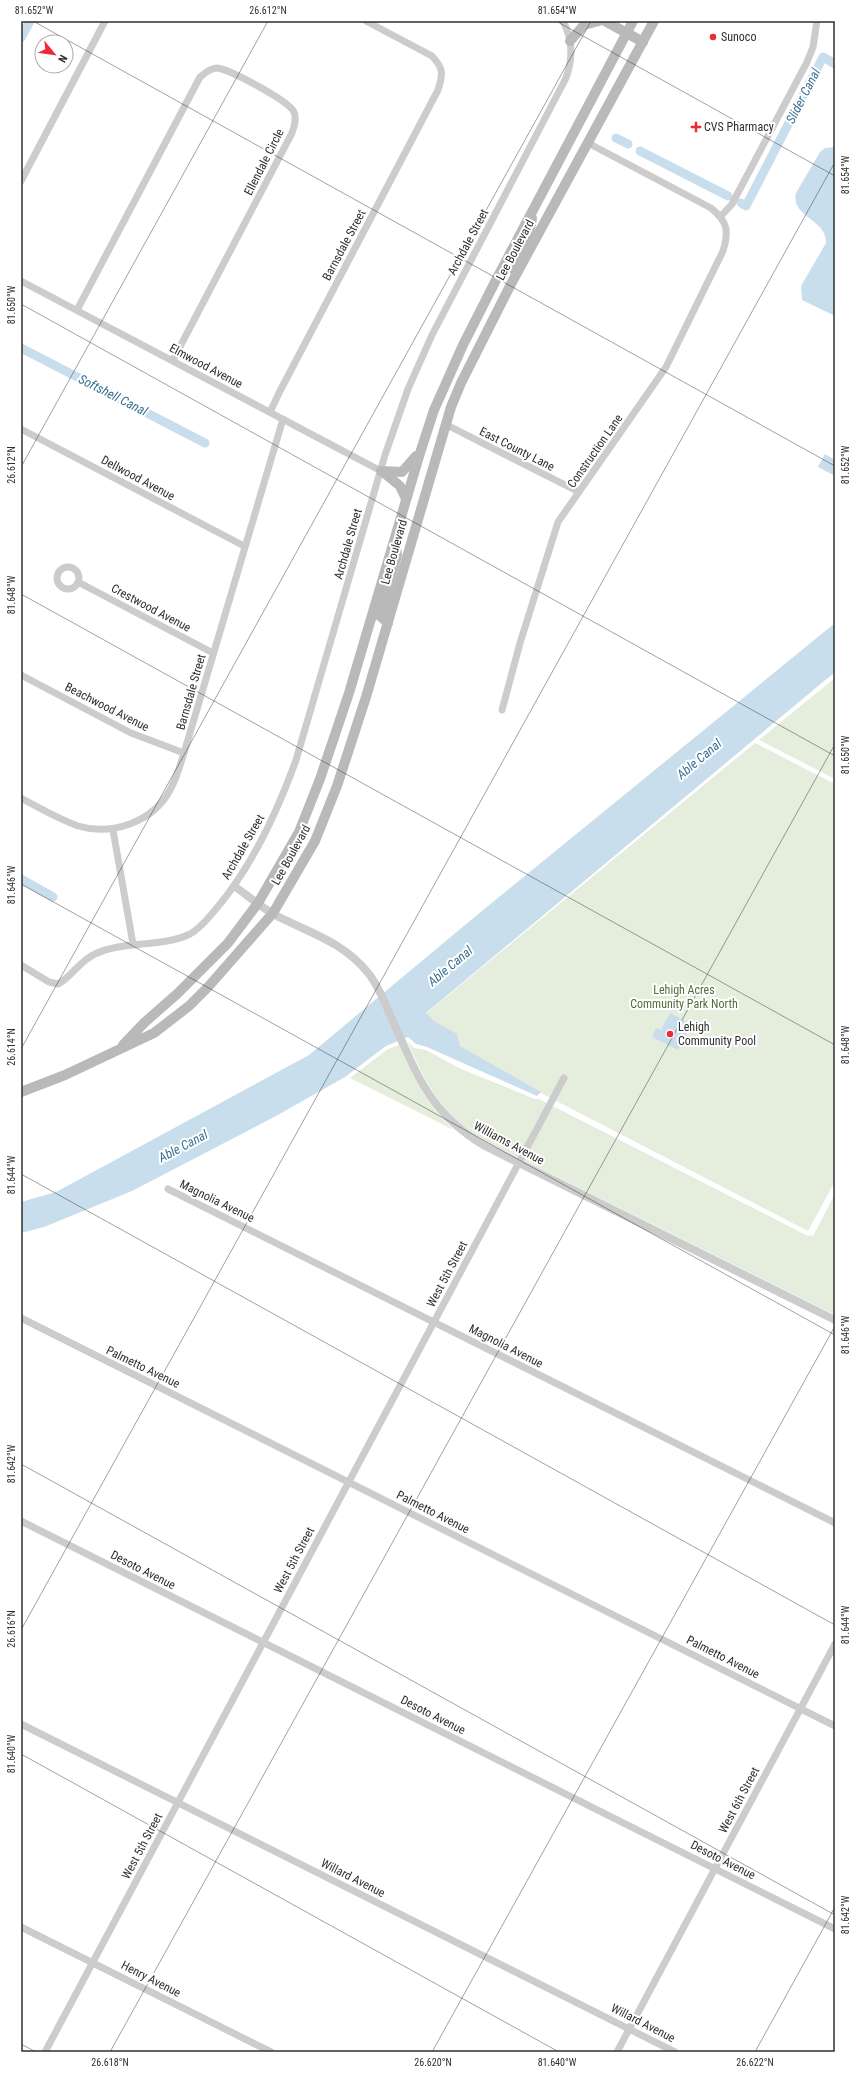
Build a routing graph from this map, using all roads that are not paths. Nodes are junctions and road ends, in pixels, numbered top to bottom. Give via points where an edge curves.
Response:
1 (105, 21) edge
2 (366, 21) edge
3 (563, 21) edge
4 (599, 21) edge
5 (604, 21) edge
6 (633, 21) edge
7 (817, 21) edge
8 (651, 26) edge
9 (626, 33) junction
10 (570, 41) junction
11 (643, 42) junction
12 (588, 143) junction
13 (21, 181) edge
14 (533, 212) junction
15 (721, 216) junction
16 (517, 274) junction
17 (21, 281) edge
18 (77, 310) junction
19 (173, 360) junction
20 (270, 412) junction
21 (283, 419) junction
22 (431, 419) junction
23 (445, 424) junction
24 (21, 429) edge
25 (421, 448) junction
26 (381, 471) junction
27 (579, 492) junction
28 (406, 499) junction
29 (394, 538) junction
30 (244, 546) junction
31 (78, 582) dead end
32 (388, 623) junction
33 (213, 653) junction
34 (21, 675) edge
35 (502, 710) dead end
36 (184, 753) junction
37 (21, 798) edge
38 (113, 830) junction
39 (234, 886) junction
40 (258, 903) junction
41 (273, 913) junction
42 (133, 944) junction
43 (21, 965) edge
44 (119, 1050) junction
45 (564, 1078) dead end
46 (21, 1092) edge
47 (519, 1162) junction
48 (168, 1189) dead end
49 (21, 1318) edge
50 (835, 1320) edge
51 (434, 1322) junction
52 (348, 1482) junction
53 (21, 1521) edge
54 (835, 1523) edge
55 (263, 1642) junction
56 (835, 1644) edge
57 (800, 1709) junction
58 (21, 1724) edge
59 (835, 1726) edge
60 (178, 1802) junction
61 (715, 1869) junction
62 (21, 1927) edge
63 (835, 1929) edge
64 (92, 1962) junction
65 (630, 2029) junction
66 (45, 2052) edge
67 (271, 2052) edge
68 (617, 2052) edge
69 (675, 2052) edge

1 - 13 street
2 - 20 street, Barnsdale Street via 432,56 440,65 442,76 438,90
3 - 10 street, Archdale Street
4 - 10 main road via 584,26
5 - 9 main road
6 - 8 main road
6 - 9 main road, Lee Boulevard
7 - 15 street via 814,47 807,62 732,204
8 - 11 main road, Lee Boulevard
9 - 11 main road
9 - 14 main road, Lee Boulevard
10 - 26 street, Archdale Street via 571,58 566,78 423,354 395,424
11 - 12 main road, Lee Boulevard
12 - 15 street via 702,202
12 - 16 main road, Lee Boulevard
14 - 16 main road via 531,231 514,270
14 - 22 main road, Lee Boulevard via 466,339
15 - 27 street, Construction Lane via 727,237 723,251 666,367
16 - 23 main road, Lee Boulevard via 461,383
17 - 18 street, Elmwood Avenue
18 - 19 street, Elmwood Avenue
18 - 19 street, Ellendale Circle via 200,77 208,70 216,68 264,89 287,103 294,112 295,124 292,133
19 - 20 street, Elmwood Avenue
20 - 21 street, Elmwood Avenue
21 - 26 street, Elmwood Avenue
21 - 30 street, Barnsdale Street
22 - 23 main road
22 - 25 main road, Lee Boulevard
23 - 27 street, East County Lane
23 - 32 main road, Lee Boulevard
24 - 30 street, Dellwood Avenue
25 - 26 main road via 405,471
25 - 28 main road, Lee Boulevard
26 - 28 main road via 400,486
26 - 39 street, Archdale Street via 285,792 270,825
27 - 35 street, Construction Lane via 553,532
28 - 29 main road, Lee Boulevard
29 - 32 main road via 397,555 380,616
29 - 40 main road, Lee Boulevard via 349,693 308,814
30 - 33 street, Barnsdale Street
31 - 33 street, Crestwood Avenue
32 - 41 main road, Lee Boulevard via 324,822 303,865
33 - 36 street, Barnsdale Street
34 - 36 street, Beachwood Avenue via 131,733
36 - 38 street, Barnsdale Street via 176,778 163,800 147,814
37 - 38 street via 79,826
38 - 42 street
39 - 40 street, Williams Avenue
39 - 42 street, Archdale Street via 204,923 189,934
40 - 41 street, Williams Avenue
40 - 44 main road, Lee Boulevard via 228,943
41 - 44 main road, Lee Boulevard via 189,1006 154,1033
41 - 47 street, Williams Avenue via 346,950 356,959 377,985 424,1088 446,1116 466,1134
42 - 43 street, Archdale Street via 109,949 87,958 58,984 49,982
44 - 46 main road, Lee Boulevard
45 - 47 street, West 5th Street
47 - 50 street, Williams Avenue
47 - 51 street, West 5th Street
48 - 51 street, Magnolia Avenue
49 - 52 street, Palmetto Avenue
51 - 52 street, West 5th Street
51 - 54 street, Magnolia Avenue
52 - 55 street, West 5th Street
52 - 57 street, Palmetto Avenue
53 - 55 street, Desoto Avenue
55 - 60 street, West 5th Street
55 - 61 street, Desoto Avenue
56 - 57 street, West 6th Street
57 - 59 street, Palmetto Avenue
57 - 61 street, West 6th Street
58 - 60 street, Willard Avenue
60 - 64 street, West 5th Street
60 - 65 street, Willard Avenue
61 - 63 street, Desoto Avenue
61 - 65 street, West 6th Street
62 - 64 street, Henry Avenue
64 - 66 street, West 5th Street
64 - 67 street, Henry Avenue
65 - 68 street, West 6th Street
65 - 69 street, Willard Avenue

